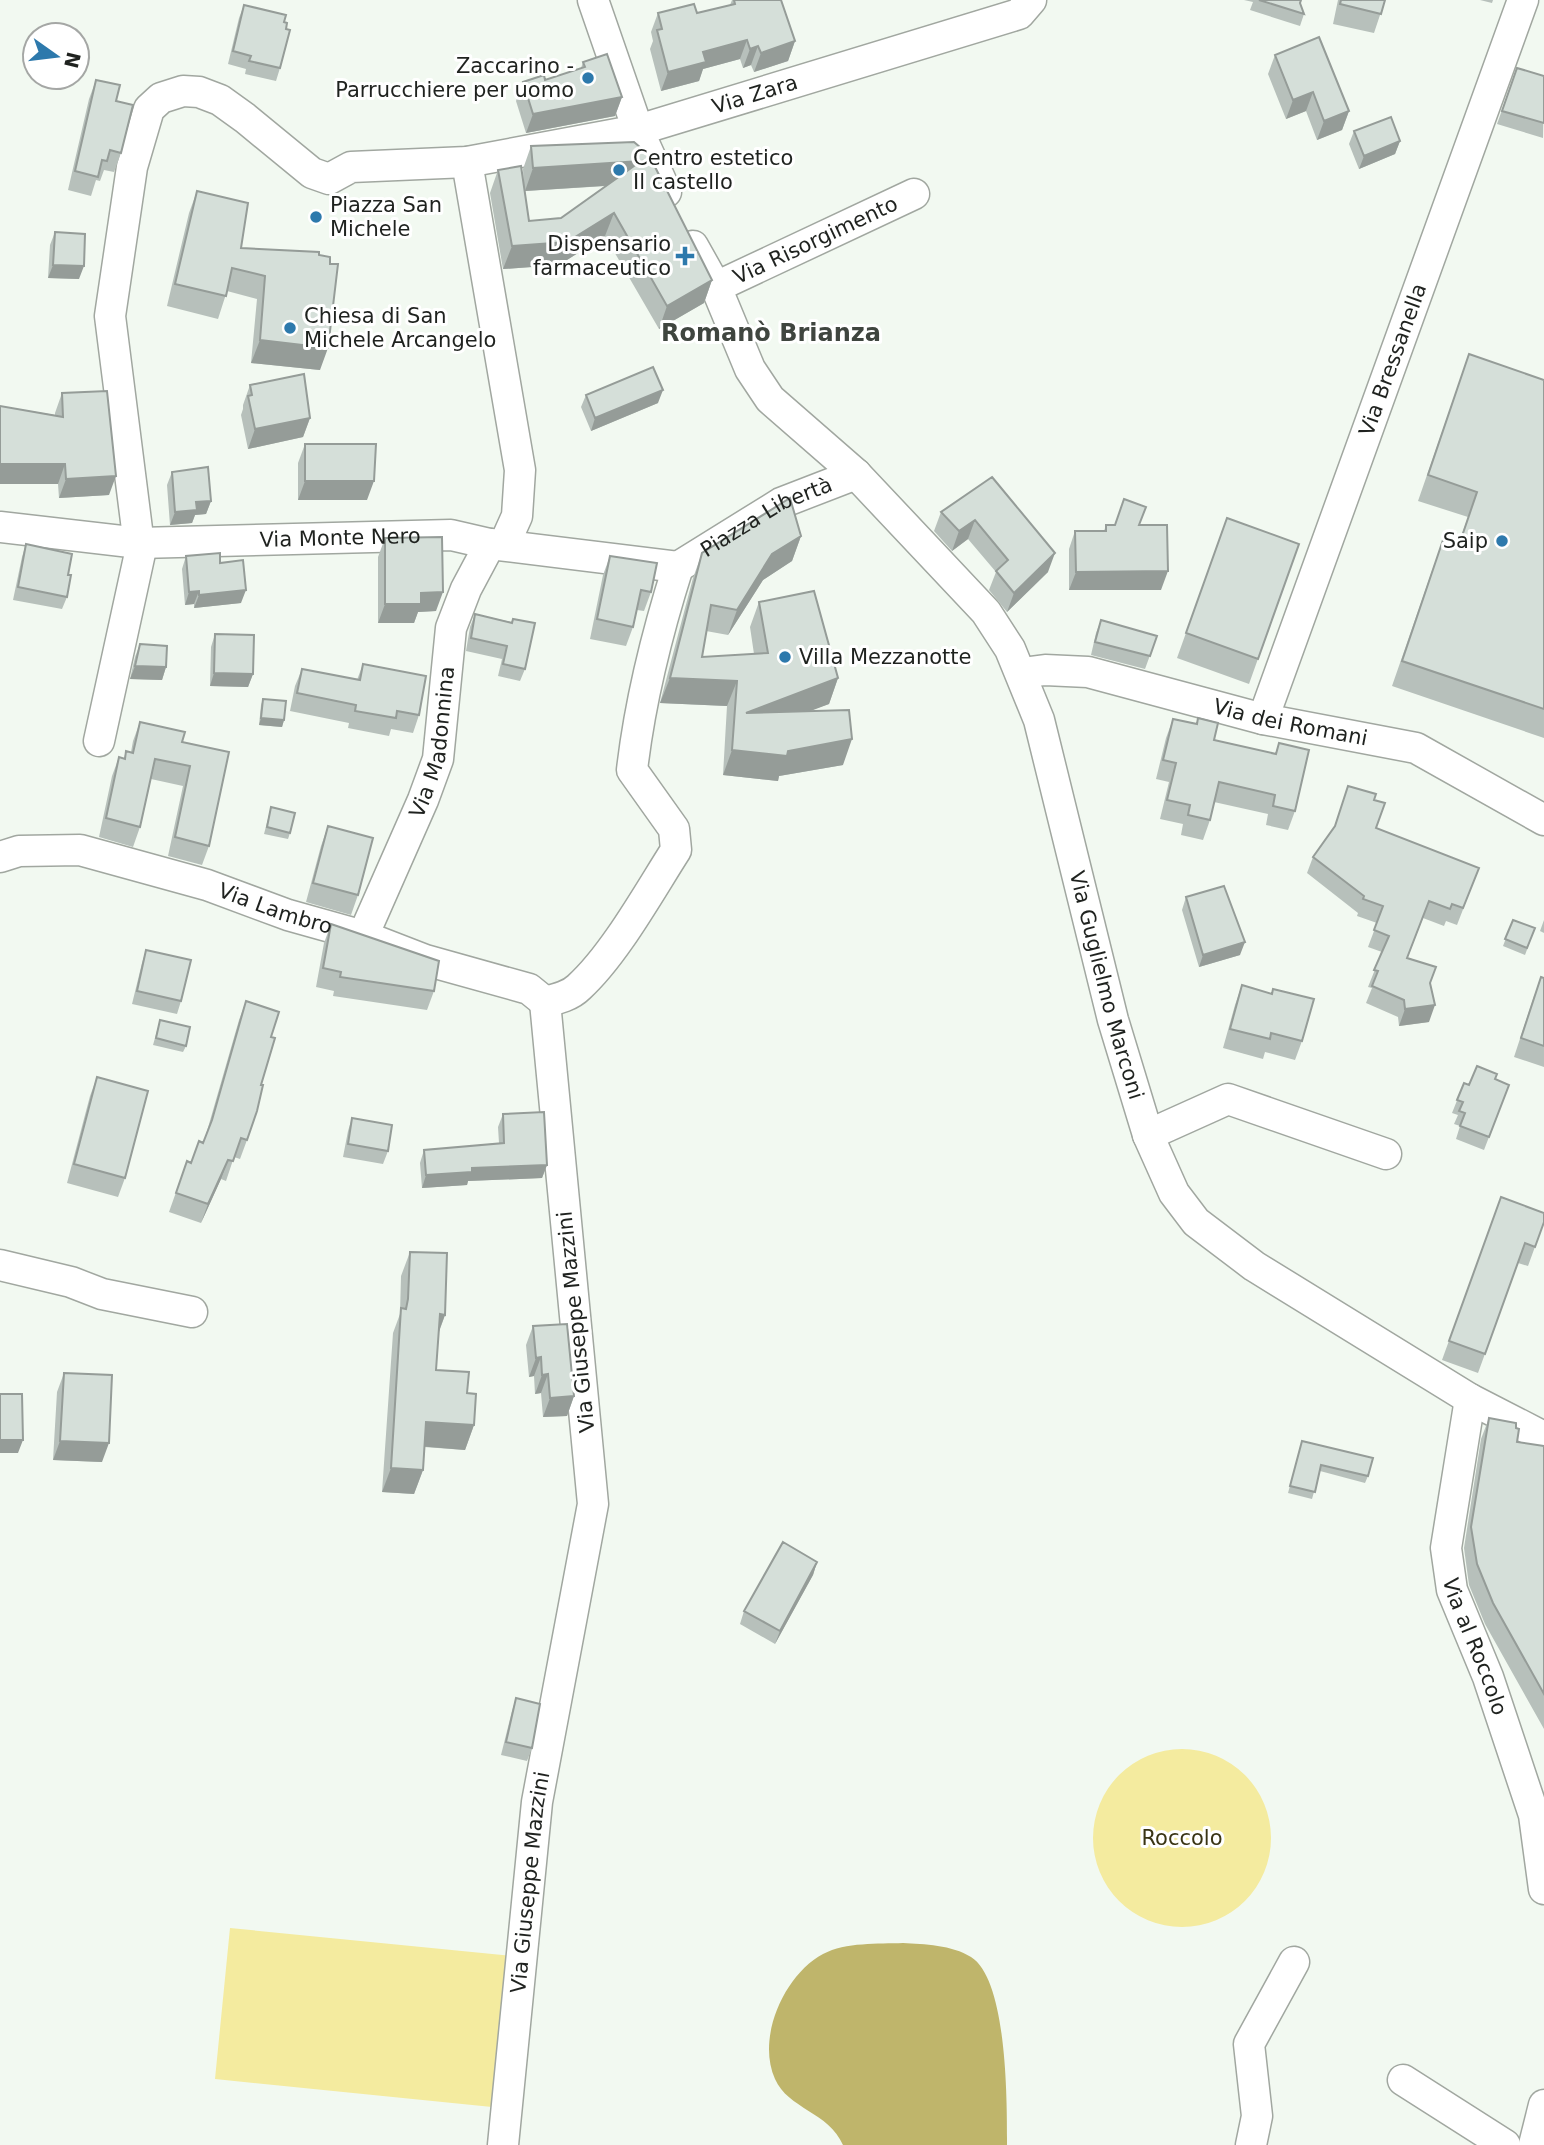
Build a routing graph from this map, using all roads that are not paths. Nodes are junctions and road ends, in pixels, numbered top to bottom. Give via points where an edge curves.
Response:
1 (593, 0) edge
2 (1031, 0) edge
3 (1523, 0) edge
4 (638, 131) junction
5 (467, 162) junction
6 (914, 194) dead end
7 (716, 287) junction
8 (856, 474) junction
9 (0, 527) edge
10 (139, 542) junction
11 (497, 545) junction
12 (678, 567) junction
13 (1022, 673) junction
14 (1263, 719) junction
15 (99, 741) dead end
16 (1544, 820) edge
17 (0, 857) edge
18 (363, 936) junction
19 (545, 1002) junction
20 (1148, 1135) junction
21 (1386, 1154) dead end
22 (0, 1265) edge
23 (192, 1312) dead end
24 (1470, 1399) junction
25 (1544, 1437) edge
26 (1544, 1889) edge
27 (1294, 1962) dead end
28 (1403, 2080) dead end
29 (1544, 2105) edge
30 (503, 2145) edge
31 (1251, 2145) edge
32 (1505, 2145) edge
33 (1534, 2145) edge

1 - 4 street, Via Guglielmo Marconi
2 - 4 street, Via Zara via 1019,14
3 - 14 street, Via Bressanella
4 - 5 street, Via Zara
4 - 7 street, Via Guglielmo Marconi
5 - 10 street, Via Zara via 351,167 329,179 312,173 220,100 183,91 149,109 132,167 110,316
5 - 11 street, Via Madonnina via 520,470 517,516
6 - 7 street, Via Risorgimento
7 - 8 street, Via Guglielmo Marconi via 750,369 770,399
8 - 12 street, Piazza Libertà via 781,503
8 - 13 street, Via Guglielmo Marconi via 986,612
9 - 10 street, Via Monte Nero
10 - 11 street, Via Monte Nero via 450,535
10 - 15 street
11 - 12 street, Via Monte Nero
11 - 18 street, Via Madonnina via 466,589 452,628 438,758
12 - 19 street via 651,664 632,770 674,829 676,850 578,988
13 - 14 street, Via dei Romani via 1088,672
13 - 20 street, Via Guglielmo Marconi via 1038,720 1113,1020
14 - 16 street, Via dei Romani via 1416,748
17 - 18 street, Via Lambro via 19,851 80,850
18 - 19 street, Via Lambro via 425,960 529,989
19 - 30 street, Via Giuseppe Mazzini via 593,1504 537,1802
20 - 21 street via 1228,1099
20 - 24 street, Via Guglielmo Marconi via 1174,1193 1196,1222 1254,1266
22 - 23 street via 102,1294
24 - 25 street, Via Guglielmo Marconi
24 - 26 street, Via al Roccolo via 1447,1559 1452,1590 1488,1677 1534,1815
27 - 31 street via 1249,2044 1257,2116
28 - 32 street
29 - 33 street

